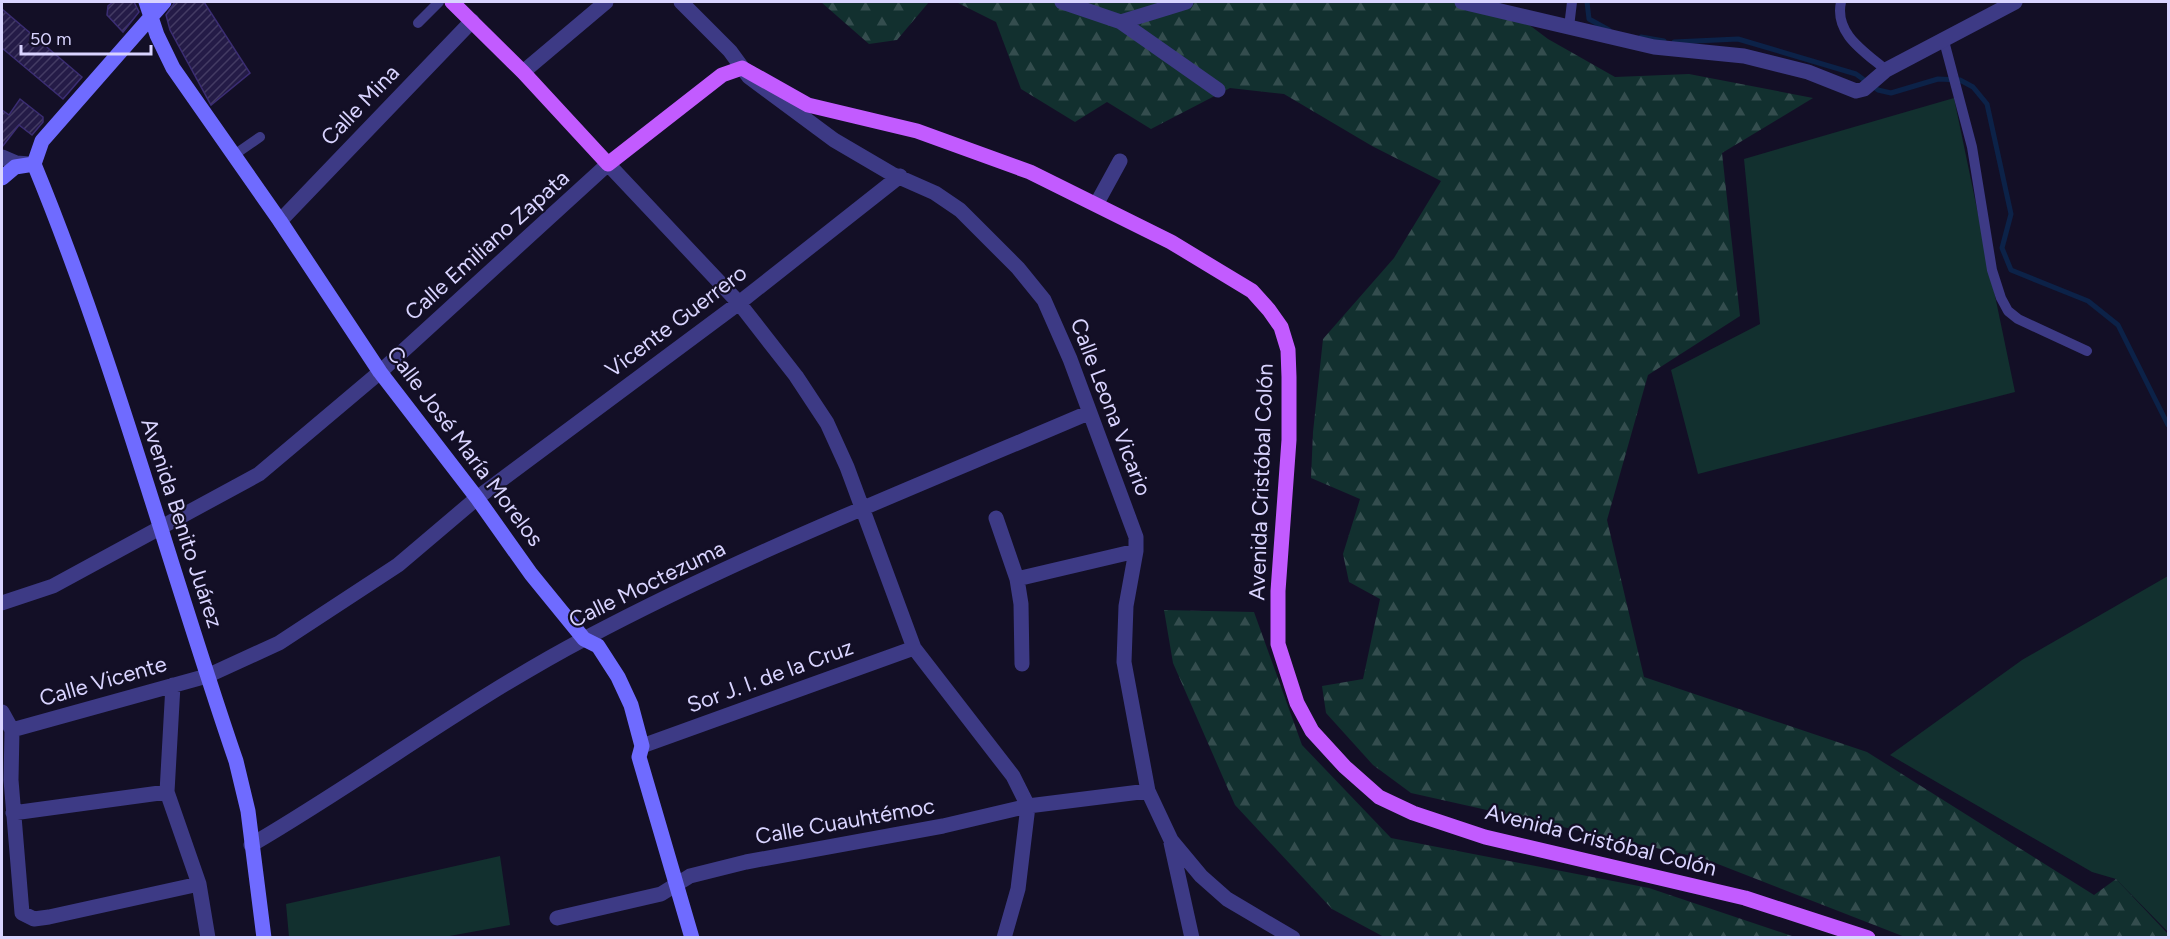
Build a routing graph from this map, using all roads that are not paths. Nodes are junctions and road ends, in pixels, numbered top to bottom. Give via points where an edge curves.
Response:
1 (164, 2) edge
2 (439, 2) edge
3 (452, 2) edge
4 (606, 2) edge
5 (681, 2) edge
6 (1062, 2) edge
7 (1186, 2) edge
8 (1462, 2) edge
9 (1572, 2) edge
10 (1841, 2) edge
11 (2015, 2) edge
12 (148, 9) edge
13 (472, 21) junction
14 (1121, 22) junction
15 (418, 23) dead end
16 (1569, 27) junction
17 (1944, 42) junction
18 (742, 68) junction
19 (1886, 70) junction
20 (523, 72) junction
21 (1218, 90) dead end
22 (260, 137) dead end
23 (234, 155) junction
24 (2, 157) edge
25 (1120, 161) dead end
26 (34, 164) junction
27 (608, 164) junction
28 (900, 176) junction
29 (2, 178) edge
30 (1097, 203) junction
31 (280, 220) junction
32 (739, 303) junction
33 (2087, 351) dead end
34 (380, 372) junction
35 (1088, 413) junction
36 (477, 498) junction
37 (863, 510) junction
38 (996, 518) dead end
39 (160, 526) junction
40 (1136, 551) junction
41 (1017, 579) junction
42 (2, 603) edge
43 (584, 639) junction
44 (914, 648) junction
45 (1022, 664) dead end
46 (207, 676) junction
47 (172, 685) junction
48 (2, 712) edge
49 (12, 730) junction
50 (642, 746) junction
51 (6, 784) edge
52 (1148, 791) junction
53 (167, 792) junction
54 (1028, 806) junction
55 (13, 813) junction
56 (1171, 840) junction
57 (251, 845) junction
58 (199, 885) junction
59 (676, 885) junction
60 (557, 918) dead end
61 (208, 938) edge
62 (264, 938) edge
63 (692, 938) edge
64 (1005, 938) edge
65 (1192, 938) edge
66 (1293, 938) edge
67 (1868, 938) edge

1 - 12 main road
2 - 15 lane
3 - 13 main road
4 - 20 street
5 - 18 street, Calle Leona Vicario
6 - 14 street
7 - 14 street
8 - 16 street
9 - 16 lane
10 - 19 lane via 1840,19 1846,36
11 - 17 street
12 - 23 main road, Calle José María Morelos via 173,68
12 - 26 main road via 42,141
13 - 20 main road
13 - 31 street, Calle Mina
14 - 21 street
16 - 19 street via 1654,47 1744,56 1808,72 1856,91
17 - 19 street
17 - 33 lane via 1972,147 1992,270 2001,298 2018,319
18 - 27 main road via 722,75
18 - 28 street, Calle Leona Vicario via 834,140
18 - 30 main road, Avenida Cristóbal Colón via 808,105 963,146
20 - 27 main road
22 - 23 lane
23 - 31 main road, Calle José María Morelos
24 - 26 street
25 - 30 street
26 - 29 main road via 15,167
26 - 39 main road, Avenida Benito Juárez via 59,225
27 - 32 street
27 - 34 street, Calle Emiliano Zapata
28 - 32 street, Vicente Guerrero
28 - 35 street, Calle Leona Vicario via 960,210 1044,300
30 - 67 main road, Avenida Cristóbal Colón via 1252,291 1281,327 1288,350 1289,440 1278,644 1297,703 1312,730 1345,767 1379,797 1485,837 1745,898
31 - 34 main road, Calle José María Morelos
32 - 36 street, Vicente Guerrero
32 - 37 street via 827,423
34 - 36 main road, Calle José María Morelos
34 - 39 street, Calle Emiliano Zapata via 259,474
35 - 37 street, Calle Moctezuma
35 - 40 street, Calle Leona Vicario via 1132,523
36 - 43 main road, Calle José María Morelos
36 - 46 street, Vicente Guerrero via 398,565 339,605 279,643
37 - 43 street, Calle Moctezuma via 672,594
37 - 44 street
38 - 41 street
39 - 42 street, Calle Emiliano Zapata via 53,586
39 - 46 main road, Avenida Benito Juárez
40 - 41 street
40 - 52 street, Calle Leona Vicario via 1126,606 1124,662
41 - 45 street
43 - 50 main road, Calle José María Morelos via 598,646 618,677 631,705
43 - 57 street, Calle Moctezuma via 456,714
44 - 50 street, Sor J. I. de la Cruz
44 - 54 street via 1013,776
46 - 47 street, Calle Vicente
46 - 57 main road, Avenida Benito Juárez via 240,778
47 - 49 street, Calle Vicente
47 - 53 street
48 - 49 street
49 - 51 street
50 - 59 main road, Calle José María Morelos via 639,757
51 - 55 street
52 - 54 street, Calle Cuauhtémoc
52 - 56 street, Calle Leona Vicario
53 - 55 street
53 - 58 street
54 - 59 street, Calle Cuauhtémoc via 746,862 690,876
54 - 64 street via 1018,889
55 - 58 street via 19,906 27,918 49,917
56 - 65 street
56 - 66 street, Calle Leona Vicario via 1201,876 1227,899
57 - 62 main road, Avenida Benito Juárez
58 - 61 street
59 - 60 street, Calle Cuauhtémoc via 661,894
59 - 63 main road, Calle José María Morelos

